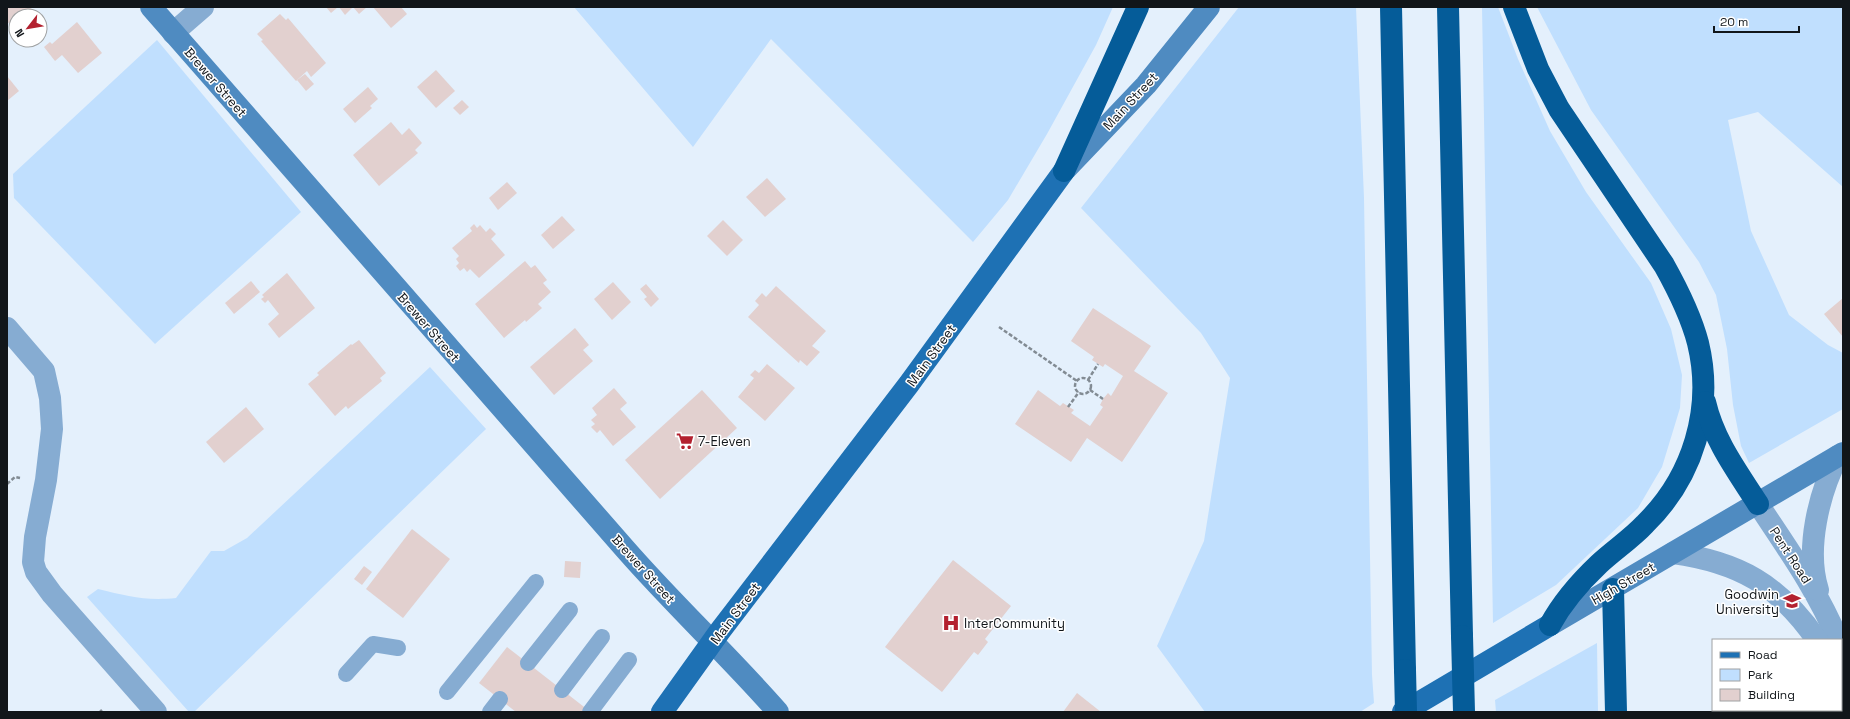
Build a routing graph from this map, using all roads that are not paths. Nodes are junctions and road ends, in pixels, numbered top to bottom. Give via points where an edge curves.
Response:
1 (151, 7) edge
2 (203, 7) edge
3 (1138, 7) edge
4 (1209, 7) edge
5 (1391, 7) edge
6 (1448, 7) edge
7 (1514, 7) edge
8 (173, 33) junction
9 (1064, 171) junction
10 (7, 328) edge
11 (1704, 396) junction
12 (1840, 455) edge
13 (1758, 504) junction
14 (1673, 553) junction
15 (536, 582) dead end
16 (1613, 589) junction
17 (1823, 606) junction
18 (570, 610) dead end
19 (1550, 625) junction
20 (602, 637) dead end
21 (1816, 639) edge
22 (1838, 639) edge
23 (713, 642) junction
24 (398, 648) dead end
25 (629, 660) dead end
26 (528, 663) dead end
27 (346, 674) dead end
28 (562, 690) dead end
29 (447, 692) dead end
30 (156, 712) edge
31 (590, 712) edge
32 (662, 712) edge
33 (778, 712) edge
34 (1403, 712) edge
35 (1406, 712) edge
36 (1464, 712) edge
37 (1616, 712) edge

1 - 8 main road, Brewer Street
2 - 8 street
3 - 9 highway
4 - 9 main road, Main Street via 1150,80
5 - 35 highway, bridge
6 - 36 highway, bridge
7 - 11 highway via 1538,68 1559,109 1664,266 1679,293 1698,343
8 - 23 main road, Brewer Street via 631,556
9 - 23 main road, Main Street via 910,384
10 - 30 street via 44,371 50,398 52,429 46,480 34,537 33,562 36,572 52,594
11 - 13 highway via 1709,419 1718,440
11 - 19 highway via 1696,442 1673,491 1646,524 1584,579
12 - 13 main road, High Street
12 - 17 street, Pent Road via 1829,473 1815,528 1815,582
13 - 14 main road, High Street
13 - 17 street, Pent Road
14 - 16 main road, High Street
14 - 21 street via 1697,556 1721,564 1769,587 1784,599
15 - 29 lane
16 - 19 main road, High Street
16 - 37 highway
17 - 22 street, Pent Road
18 - 26 lane
19 - 34 main road, High Street
20 - 28 lane
23 - 32 main road, Main Street
23 - 33 main road, Brewer Street
24 - 27 lane via 373,644
25 - 31 lane

